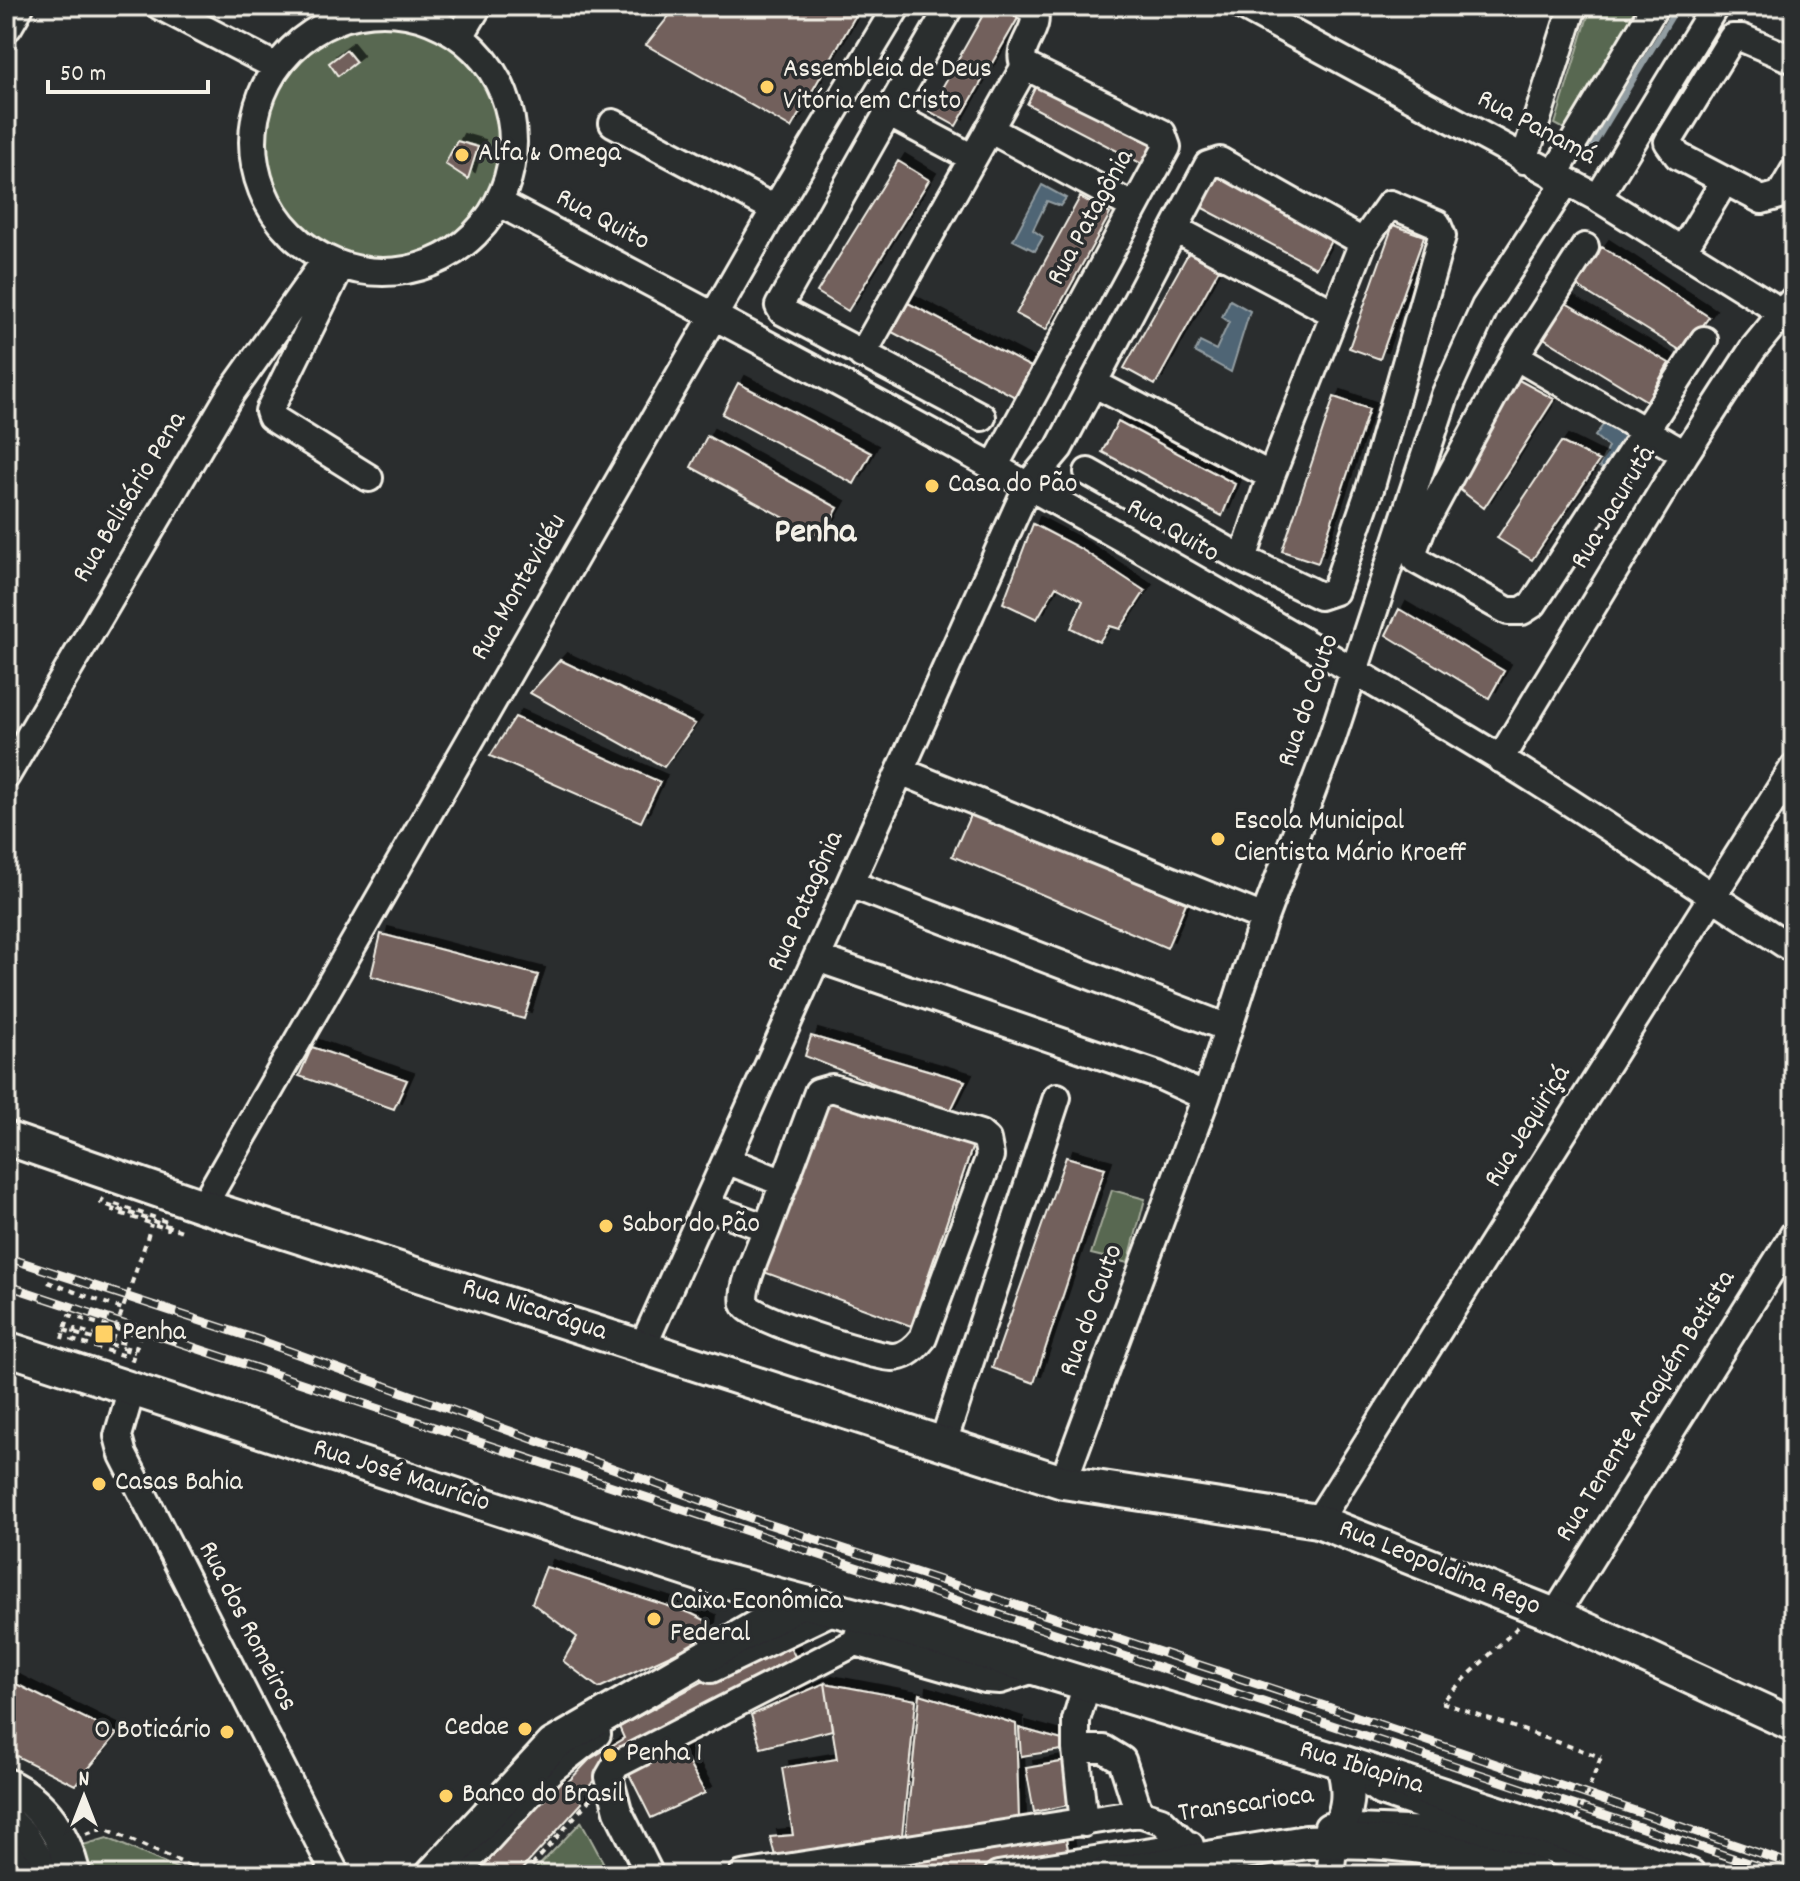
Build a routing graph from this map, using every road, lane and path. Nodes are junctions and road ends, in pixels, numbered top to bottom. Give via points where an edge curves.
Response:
1 (17, 6) edge
2 (160, 6) edge
3 (478, 6) edge
4 (897, 6) edge
5 (950, 6) edge
6 (1026, 6) edge
7 (1242, 6) edge
8 (1573, 6) edge
9 (1655, 6) edge
10 (1715, 6) edge
11 (6, 25) edge
12 (461, 35) junction
13 (1794, 60) edge
14 (275, 66) junction
15 (1025, 66) junction
16 (888, 113) junction
17 (613, 123) dead end
18 (989, 129) junction
19 (973, 158) junction
20 (1524, 160) junction
21 (1794, 171) edge
22 (1716, 177) junction
23 (1560, 178) junction
24 (1598, 198) junction
25 (499, 203) junction
26 (1134, 207) junction
27 (775, 209) junction
28 (1175, 229) junction
29 (1363, 242) junction
30 (1676, 246) junction
31 (1585, 247) dead end
32 (332, 264) junction
33 (1791, 311) edge
34 (1334, 313) junction
35 (714, 315) junction
36 (1704, 340) dead end
37 (862, 355) junction
38 (1515, 356) junction
39 (1095, 384) junction
40 (982, 417) dead end
41 (1647, 432) junction
42 (1685, 454) junction
43 (994, 467) junction
44 (1088, 472) dead end
45 (1271, 476) junction
46 (369, 478) dead end
47 (1028, 485) junction
48 (1243, 559) junction
49 (1354, 673) junction
50 (1500, 759) junction
51 (1794, 767) edge
52 (900, 771) junction
53 (6, 776) edge
54 (850, 884) junction
55 (1712, 897) junction
56 (1264, 918) junction
57 (1794, 950) edge
58 (817, 958) junction
59 (1228, 1028) junction
60 (1057, 1097) dead end
61 (1206, 1097) junction
62 (6, 1138) edge
63 (726, 1160) junction
64 (784, 1183) junction
65 (101, 1203) dead end
66 (203, 1206) junction
67 (706, 1206) junction
68 (151, 1224) junction
69 (767, 1228) junction
70 (182, 1231) dead end
71 (1794, 1234) edge
72 (48, 1282) dead end
73 (122, 1309) junction
74 (112, 1340) junction
75 (101, 1341) junction
76 (643, 1346) junction
77 (6, 1348) edge
78 (99, 1348) junction
79 (135, 1352) junction
80 (137, 1374) dead end
81 (127, 1405) dead end
82 (943, 1443) junction
83 (1063, 1482) junction
84 (1318, 1521) junction
85 (798, 1603) junction
86 (1543, 1610) junction
87 (832, 1611) junction
88 (860, 1630) junction
89 (1086, 1687) junction
90 (1794, 1725) edge
91 (1076, 1749) junction
92 (1342, 1762) junction
93 (6, 1785) edge
94 (610, 1786) junction
95 (1139, 1813) junction
96 (6, 1816) edge
97 (1577, 1820) dead end
98 (1084, 1823) junction
99 (1338, 1833) junction
100 (65, 1842) junction
101 (1195, 1852) junction
102 (6, 1855) edge
103 (1544, 1862) edge
104 (22, 1875) edge
105 (49, 1875) edge
106 (74, 1875) edge
107 (210, 1875) edge
108 (336, 1875) edge
109 (432, 1875) edge
110 (455, 1875) edge
111 (524, 1875) edge
112 (650, 1875) edge
113 (742, 1875) edge
114 (998, 1875) edge
115 (1104, 1875) edge
116 (1330, 1875) edge
117 (1625, 1875) edge
118 (1689, 1875) edge

1 - 11 main road
2 - 14 street
3 - 12 street
4 - 27 street, Rua Montevidéu
5 - 16 street
6 - 15 street via 1036,21 1022,53
7 - 20 street, Rua Panamá
8 - 20 street
9 - 23 street, Rua do Couto
10 - 24 street
12 - 14 street via 420,15 363,12 326,23
12 - 25 street via 498,71 512,114 513,159
13 - 22 street via 1742,38 1725,44 1668,142 1678,156
14 - 32 street via 256,107 252,152 264,196 287,234
15 - 18 street
15 - 26 street, Rua Patagônia via 1162,133 1167,147
16 - 19 street
16 - 37 street via 779,306
17 - 27 street
18 - 19 street
18 - 26 street
19 - 37 street
20 - 23 street, Rua Panamá
21 - 22 street via 1771,200
22 - 30 street
23 - 24 street, Rua Panamá
23 - 49 street, Rua do Couto via 1464,348
24 - 30 street, Rua Panamá
25 - 32 street via 469,239 439,259 383,272
25 - 35 street, Rua Quito
26 - 43 street, Rua Patagônia
27 - 35 street, Rua Montevidéu
28 - 29 street, Rua Patagônia via 1208,165 1220,161
28 - 34 street
28 - 39 street, Rua Patagônia
29 - 34 street
29 - 48 street via 1390,204 1437,224 1442,236 1371,486 1335,591 1320,596
30 - 33 street, Rua Panamá
31 - 38 street
32 - 46 street via 269,411
32 - 53 street, Rua Belisário Pena via 231,393
33 - 42 street, Rua Jacurutã via 1753,349
34 - 45 street
35 - 43 street, Rua Quito
35 - 66 street, Rua Montevidéu
36 - 41 street
37 - 40 street
38 - 41 street
38 - 41 street via 1421,530 1414,549 1423,566 1508,611 1522,611 1533,604
39 - 45 street
39 - 47 street, Rua Patagônia via 1059,448
41 - 42 street
42 - 50 street, Rua Jacurutã
43 - 47 street, Rua Quito
44 - 48 street
45 - 48 street
47 - 49 street, Rua Quito
47 - 52 street, Rua Patagônia
49 - 50 street, Rua Quito
49 - 56 street, Rua do Couto
50 - 55 street, Rua Quito
51 - 55 street, Rua Jequiriçá
52 - 54 street, Rua Patagônia
52 - 56 street
54 - 58 street, Rua Patagônia
54 - 59 street
55 - 57 street, Rua Quito
55 - 84 street, Rua Jequiriçá
56 - 59 street, Rua do Couto
58 - 61 street via 1158,1075
58 - 63 street, Rua Patagônia
59 - 61 street, Rua do Couto
60 - 82 street
61 - 83 street, Rua do Couto
62 - 66 main road, Rua Nicarágua
63 - 64 street
63 - 67 street, Rua Patagônia
64 - 69 street
64 - 69 street via 818,1092 825,1089 980,1134 990,1147 923,1338 906,1354 893,1357 752,1313 745,1304 746,1289
65 - 70 path
66 - 76 main road, Rua Nicarágua
67 - 69 street
67 - 76 street, Rua Patagônia
68 - 68 path, bridge via 113,1211 115,1204 170,1223 168,1229
68 - 73 path, bridge
71 - 86 street, Rua Tenente Araquém Batista
72 - 73 path
73 - 74 path, bridge
74 - 78 path, bridge via 128,1344 125,1356
74 - 78 path, bridge via 75,1329 72,1340
75 - 78 path
75 - 79 path
75 - 79 path via 64,1330 69,1315 140,1336
76 - 82 main road, Rua Nicarágua
77 - 85 main road, Rua José Maurício
79 - 80 path via 131,1364
81 - 108 street, Rua dos Romeiros via 118,1436 123,1455
82 - 83 main road, Rua Nicarágua
83 - 84 main road, Rua Leopoldina Rego
84 - 86 main road, Rua Leopoldina Rego
85 - 87 main road, Rua Ibiapina
85 - 109 main road via 553,1745
86 - 90 main road, Rua Leopoldina Rego
86 - 97 path, bridge via 1522,1623 1441,1702 1601,1757
87 - 88 main road, Rua Ibiapina
87 - 110 street via 690,1680 596,1735 552,1769
88 - 89 main road, Rua Ibiapina
88 - 94 street via 634,1754 610,1773
89 - 91 street via 1076,1720
89 - 92 main road, Rua Ibiapina
91 - 95 street via 1115,1752
91 - 98 street
92 - 99 main road via 1350,1797
92 - 103 street, Transcarioca via 1381,1792
92 - 118 main road, Rua Ibiapina
93 - 100 main road via 36,1804
94 - 111 path via 591,1798
94 - 112 street
95 - 98 street
95 - 101 street via 1161,1820
96 - 105 street via 33,1845
98 - 113 street
99 - 101 main road
99 - 103 main road via 1505,1864
99 - 103 street, Transcarioca via 1433,1831
99 - 116 street
100 - 106 main road
100 - 107 path via 104,1828
101 - 114 street, Transcarioca
101 - 115 main road
102 - 104 main road
103 - 117 street, Transcarioca

